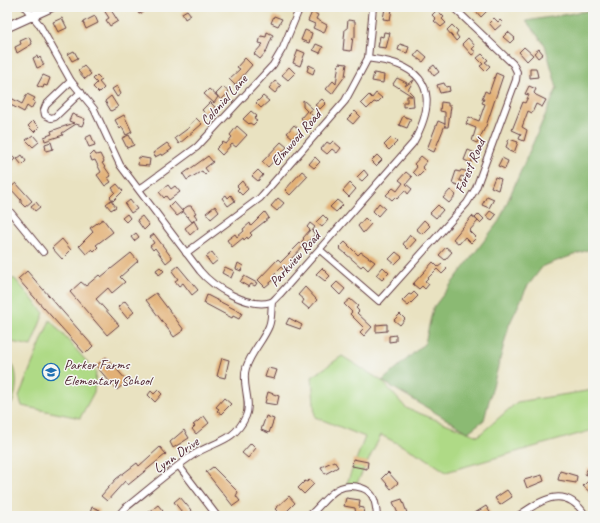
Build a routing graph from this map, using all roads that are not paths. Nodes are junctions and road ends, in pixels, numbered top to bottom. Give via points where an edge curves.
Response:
1 (25, 7) edge
2 (51, 7) edge
3 (300, 7) edge
4 (372, 7) edge
5 (453, 7) edge
6 (33, 15) junction
7 (7, 27) edge
8 (368, 58) junction
9 (71, 82) junction
10 (81, 92) junction
11 (140, 189) junction
12 (7, 208) edge
13 (320, 250) junction
14 (43, 252) dead end
15 (186, 253) junction
16 (272, 302) junction
17 (179, 466) junction
18 (118, 516) edge
19 (217, 516) edge
20 (309, 516) edge
21 (377, 516) edge
22 (518, 516) edge
23 (586, 516) edge

1 - 6 street, Parkview Road
2 - 6 main road
3 - 11 street, Colonial Lane via 273,65 197,147
4 - 8 street, Elmwood Road
5 - 13 street, Forest Road via 513,64 517,72 476,188 467,203 379,301
6 - 7 main road
6 - 9 street, Parkview Road
8 - 13 street, Parkview Road via 398,64 419,78 425,88 426,114 414,142
8 - 15 street, Elmwood Road via 345,100 260,198
9 - 10 street, Parkview Road
9 - 10 street via 46,105 45,114 51,118 55,117
10 - 11 street, Parkview Road via 94,109 120,165
11 - 15 street, Parkview Road
12 - 14 street
13 - 16 street, Parkview Road
15 - 16 street, Parkview Road via 208,281 245,301
16 - 17 street, Lynn Drive via 270,325 253,351 246,370 246,416 230,438 194,454
17 - 18 street, Lynn Drive
17 - 19 street
20 - 21 street via 333,492 343,486 354,485 367,489 375,500
22 - 23 street via 550,497 573,501

